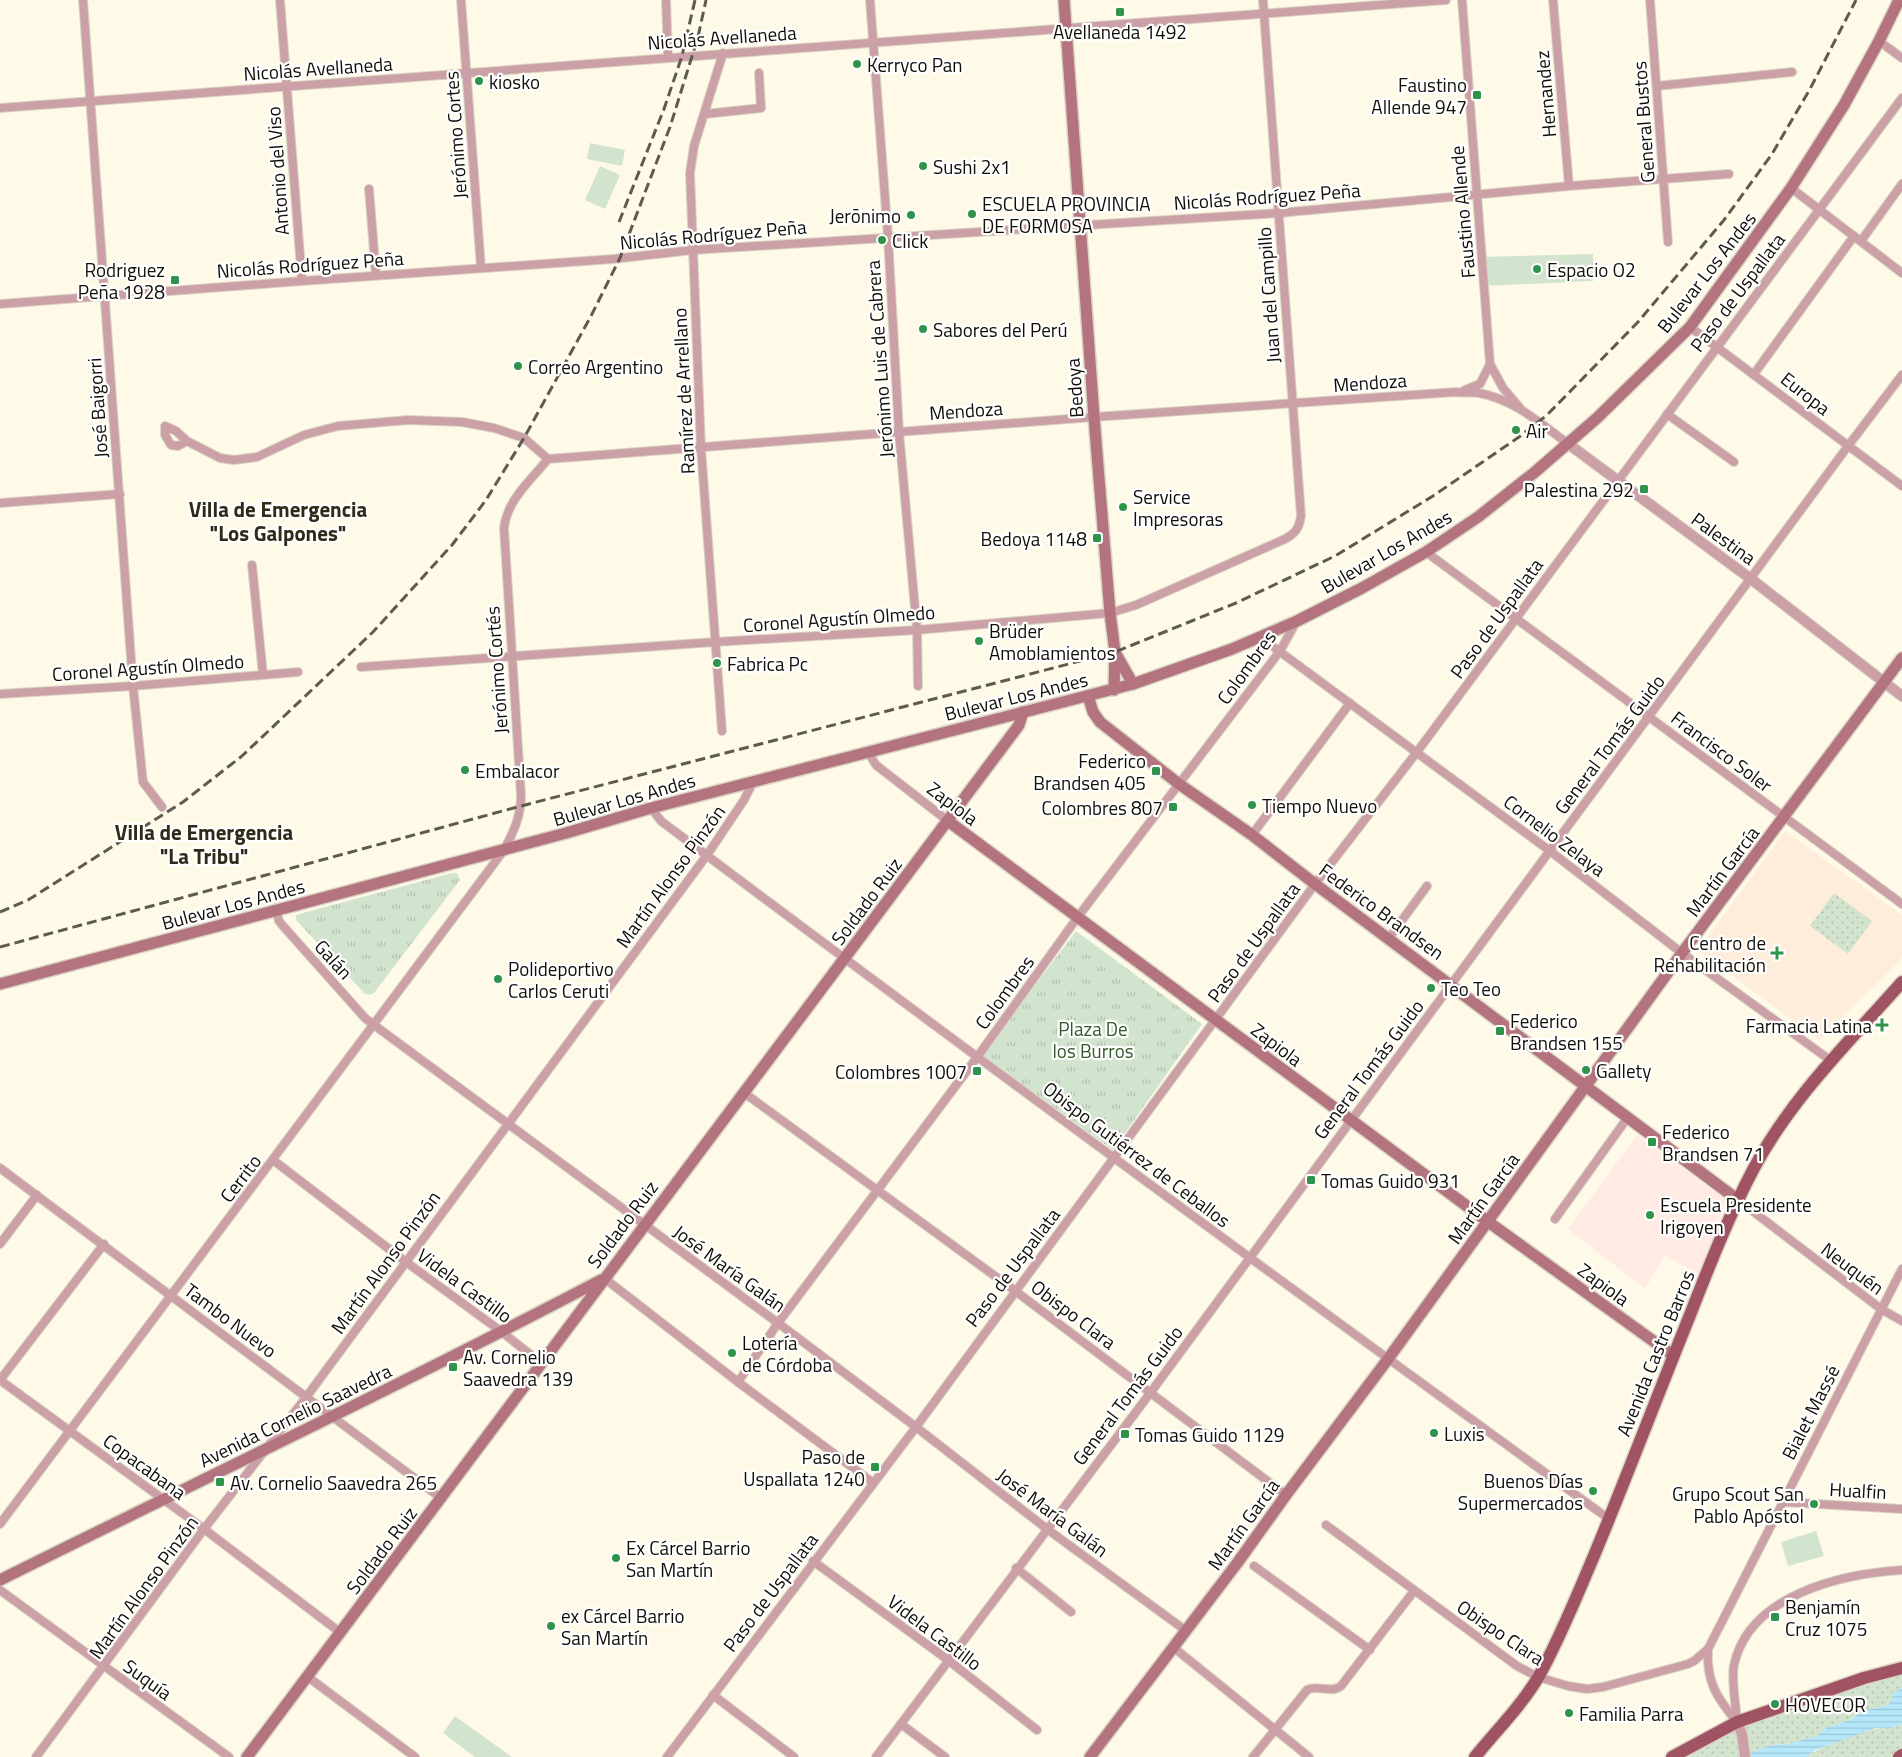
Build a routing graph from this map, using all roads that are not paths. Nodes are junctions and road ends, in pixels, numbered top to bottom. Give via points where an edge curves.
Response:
1 (83, 0) edge
2 (280, 0) edge
3 (461, 0) edge
4 (666, 0) edge
5 (870, 0) edge
6 (1064, 0) edge
7 (1263, 0) edge
8 (1446, 0) edge
9 (1462, 0) edge
10 (1553, 0) edge
11 (1650, 0) edge
12 (1899, 0) edge
13 (1264, 12) junction
14 (1066, 27) junction
15 (1879, 41) junction
16 (873, 42) junction
17 (723, 53) junction
18 (668, 57) junction
19 (1902, 58) edge
20 (1792, 72) dead end
21 (466, 73) junction
22 (759, 73) dead end
23 (287, 86) junction
24 (1656, 86) junction
25 (1902, 98) edge
26 (90, 102) junction
27 (0, 108) edge
28 (704, 114) junction
29 (1729, 174) dead end
30 (1664, 179) junction
31 (1902, 184) edge
32 (1569, 186) junction
33 (1791, 188) junction
34 (369, 189) dead end
35 (1476, 195) junction
36 (1819, 210) junction
37 (1279, 213) junction
38 (1080, 225) junction
39 (888, 238) junction
40 (1858, 239) junction
41 (1668, 242) dead end
42 (694, 250) junction
43 (480, 268) junction
44 (1902, 273) edge
45 (376, 275) junction
46 (302, 280) junction
47 (106, 296) junction
48 (0, 304) edge
49 (1690, 327) junction
50 (1716, 347) junction
51 (1490, 364) junction
52 (1754, 374) junction
53 (1902, 375) edge
54 (1456, 392) junction
55 (1293, 404) junction
56 (1524, 411) junction
57 (1668, 414) junction
58 (1094, 417) junction
59 (899, 432) junction
60 (187, 441) dead end
61 (1567, 443) junction
62 (1848, 446) junction
63 (701, 448) junction
64 (548, 459) junction
65 (1734, 462) dead end
66 (1617, 480) junction
67 (1902, 486) edge
68 (120, 494) junction
69 (0, 503) edge
70 (1299, 527) joint
71 (1426, 552) junction
72 (252, 566) dead end
73 (1751, 579) junction
74 (1110, 613) junction
75 (1516, 618) junction
76 (1297, 621) junction
77 (917, 630) junction
78 (1260, 637) junction
79 (715, 642) junction
80 (1280, 651) junction
81 (1115, 652) junction
82 (511, 657) junction
83 (1902, 658) edge
84 (361, 667) dead end
85 (298, 672) dead end
86 (263, 675) junction
87 (1884, 682) junction
88 (1133, 684) junction
89 (133, 686) junction
90 (918, 686) dead end
91 (1114, 690) junction
92 (0, 694) edge
93 (1088, 696) junction
94 (1902, 696) edge
95 (1350, 703) junction
96 (1023, 712) junction
97 (1650, 717) junction
98 (722, 731) dead end
99 (868, 752) junction
100 (1416, 752) junction
101 (753, 782) junction
102 (1179, 784) junction
103 (162, 807) dead end
104 (651, 808) junction
105 (1784, 818) junction
106 (948, 821) junction
107 (1252, 835) junction
108 (504, 850) junction
109 (1550, 851) junction
110 (707, 856) junction
111 (1315, 884) junction
112 (1427, 886) dead end
113 (1902, 904) edge
114 (276, 910) junction
115 (1077, 918) junction
116 (1389, 938) junction
117 (1682, 953) junction
118 (844, 958) junction
119 (1902, 982) edge
120 (0, 984) edge
121 (1452, 985) junction
122 (1216, 1020) junction
123 (374, 1025) junction
124 (978, 1056) junction
125 (1830, 1060) junction
126 (1587, 1086) junction
127 (743, 1092) junction
128 (1628, 1117) junction
129 (1350, 1120) junction
130 (507, 1124) junction
131 (1115, 1157) junction
132 (273, 1160) junction
133 (0, 1168) edge
134 (879, 1190) junction
135 (37, 1195) junction
136 (1738, 1200) junction
137 (1555, 1219) dead end
138 (1487, 1221) junction
139 (644, 1225) junction
140 (0, 1244) edge
141 (104, 1244) junction
142 (1248, 1257) junction
143 (406, 1262) junction
144 (1902, 1269) edge
145 (604, 1278) junction
146 (1014, 1290) junction
147 (171, 1295) junction
148 (1881, 1309) junction
149 (1902, 1321) edge
150 (778, 1323) junction
151 (502, 1332) junction
152 (1674, 1356) junction
153 (1388, 1359) junction
154 (541, 1363) junction
155 (0, 1380) edge
156 (738, 1382) junction
157 (1150, 1392) junction
158 (307, 1396) junction
159 (333, 1416) junction
160 (916, 1427) junction
161 (70, 1431) junction
162 (265, 1451) junction
163 (872, 1482) junction
164 (1286, 1494) junction
165 (441, 1498) junction
166 (163, 1499) junction
167 (1783, 1502) junction
168 (1902, 1509) edge
169 (1609, 1520) junction
170 (0, 1524) edge
171 (1326, 1525) dead end
172 (204, 1529) junction
173 (1047, 1529) junction
174 (813, 1561) junction
175 (1254, 1566) dead end
176 (1016, 1568) junction
177 (1902, 1570) edge
178 (0, 1580) edge
179 (0, 1590) edge
180 (1414, 1591) junction
181 (1071, 1612) dead end
182 (1185, 1630) junction
183 (341, 1633) junction
184 (1173, 1647) junction
185 (1708, 1649) junction
186 (1370, 1650) junction
187 (948, 1660) junction
188 (104, 1667) junction
189 (1902, 1668) edge
190 (308, 1676) junction
191 (1538, 1678) junction
192 (713, 1695) junction
193 (901, 1724) junction
194 (1740, 1728) junction
195 (1037, 1730) dead end
196 (1275, 1730) junction
197 (1902, 1755) edge
198 (36, 1757) edge
199 (229, 1757) edge
200 (247, 1757) edge
201 (415, 1757) edge
202 (667, 1757) edge
203 (794, 1757) edge
204 (876, 1757) edge
205 (945, 1757) edge
206 (1090, 1757) edge
207 (1253, 1757) edge
208 (1309, 1757) edge
209 (1475, 1757) edge
210 (1672, 1757) edge
211 (1745, 1757) edge
212 (1899, 1757) edge

1 - 26 street, José Baigorri
2 - 23 street, Antonio del Viso
3 - 21 street, Jerónimo Cortes
4 - 18 street
5 - 16 street, Jerónimo Luis de Cabrera
6 - 14 main road, Bedoya
7 - 13 street, Juan del Campillo
8 - 13 street, Nicolás Avellaneda
9 - 35 street, Faustino Allende
10 - 32 street, Hernandez
11 - 24 street, General Bustos
12 - 15 main road, Bulevar Los Andes
13 - 14 street, Nicolás Avellaneda
13 - 37 street, Juan del Campillo
14 - 16 street, Nicolás Avellaneda
14 - 38 main road, Bedoya
15 - 19 street
15 - 33 main road, Bulevar Los Andes via 1844,105
16 - 17 street, Nicolás Avellaneda
16 - 39 street, Jerónimo Luis de Cabrera
17 - 18 street, Nicolás Avellaneda
17 - 28 street, Ramírez de Arrellano
18 - 21 street, Nicolás Avellaneda
20 - 24 street
21 - 23 street, Nicolás Avellaneda
21 - 43 street, Jerónimo Cortes
22 - 28 street via 760,108
23 - 26 street, Nicolás Avellaneda
23 - 46 street, Antonio del Viso
24 - 30 street, General Bustos
25 - 36 street, Paso de Uspallata
26 - 27 street, Nicolás Avellaneda
26 - 47 street, José Baigorri
28 - 42 street, Ramírez de Arrellano via 691,157
29 - 30 street, Nicolás Rodríguez Peña
30 - 32 street, Nicolás Rodríguez Peña
30 - 41 street, General Bustos
31 - 40 street
32 - 35 street, Nicolás Rodríguez Peña
33 - 36 street
33 - 49 main road, Bulevar Los Andes
34 - 45 street
35 - 37 street, Nicolás Rodríguez Peña
35 - 51 street, Faustino Allende
36 - 40 street
36 - 50 street, Paso de Uspallata
37 - 38 street, Nicolás Rodríguez Peña
37 - 55 street, Juan del Campillo
38 - 39 street, Nicolás Rodríguez Peña
38 - 58 main road, Bedoya
39 - 42 street, Nicolás Rodríguez Peña
39 - 59 street, Jerónimo Luis de Cabrera
40 - 44 street
40 - 52 street
42 - 43 street, Nicolás Rodríguez Peña
42 - 63 street, Ramírez de Arrellano
43 - 45 street, Nicolás Rodríguez Peña
45 - 46 street, Nicolás Rodríguez Peña
46 - 47 street, Nicolás Rodríguez Peña
47 - 48 street, Nicolás Rodríguez Peña
47 - 68 street, José Baigorri
49 - 50 street, Europa
49 - 61 main road, Bulevar Los Andes
50 - 52 street, Europa
50 - 57 street, Paso de Uspallata
51 - 54 street, Mendoza via 1480,384
51 - 56 street, Faustino Allende via 1503,388
52 - 62 street, Europa
53 - 62 street, General Tomás Guido
54 - 55 street, Mendoza
54 - 56 street, Mendoza via 1479,393
55 - 58 street, Mendoza
55 - 70 street, Juan del Campillo via 1301,516
56 - 61 street, Palestina
57 - 65 street
57 - 66 street, Paso de Uspallata
58 - 59 street, Mendoza
58 - 74 main road, Bedoya
59 - 63 street, Mendoza
59 - 77 street, Jerónimo Luis de Cabrera
60 - 64 street via 220,458 234,460 257,457 304,435 338,426 408,420 462,422 524,438
61 - 66 street, Palestina
61 - 71 main road, Bulevar Los Andes via 1507,494
62 - 67 street, Europa
62 - 73 street, General Tomás Guido
63 - 64 street, Mendoza
63 - 79 street, Ramírez de Arrellano
64 - 82 street, Jerónimo Cortés via 512,502 506,515
66 - 73 street, Palestina
66 - 75 street, Paso de Uspallata
68 - 69 street
68 - 89 street, José Baigorri
70 - 74 street, Coronel Agustín Olmedo via 1286,539 1136,605
71 - 75 street, Francisco Soler
71 - 76 main road, Bulevar Los Andes
72 - 86 street
73 - 87 street, Palestina
73 - 97 street, General Tomás Guido
74 - 77 street, Coronel Agustín Olmedo
74 - 81 main road, Bedoya
75 - 97 street, Francisco Soler
75 - 100 street, Paso de Uspallata
76 - 78 main road, Bulevar Los Andes
76 - 80 street, Colombres
77 - 79 street, Coronel Agustín Olmedo
77 - 90 street, Jerónimo Luis de Cabrera
78 - 80 street, Cornelio Zelaya
78 - 88 main road, Bulevar Los Andes
79 - 82 street, Coronel Agustín Olmedo
79 - 98 street, Ramírez de Arrellano
80 - 95 street, Cornelio Zelaya
80 - 102 street, Colombres
81 - 88 main road, Bedoya
81 - 91 main road, Bedoya
82 - 84 street, Coronel Agustín Olmedo
82 - 108 street, Jerónimo Cortés via 521,806 514,832
83 - 87 main road, Martín García
85 - 86 street, Coronel Agustín Olmedo
86 - 89 street, Coronel Agustín Olmedo
87 - 94 street, Palestina
87 - 105 main road, Martín García
88 - 91 main road, Bulevar Los Andes
89 - 92 street, Coronel Agustín Olmedo
89 - 103 street, José Baigorri via 143,782
91 - 93 main road, Bulevar Los Andes
93 - 96 main road, Bulevar Los Andes
93 - 102 main road, Federico Brandsen via 1100,722
95 - 100 street, Cornelio Zelaya
95 - 107 street
96 - 99 main road, Bulevar Los Andes
96 - 106 main road, Soldado Ruiz via 1019,725
97 - 105 street, Francisco Soler
97 - 109 street, General Tomás Guido
99 - 101 main road, Bulevar Los Andes
99 - 106 street, Zapiola via 876,766
100 - 109 street, Cornelio Zelaya
100 - 111 street, Paso de Uspallata
101 - 104 main road, Bulevar Los Andes
101 - 110 street, Martín Alonso Pinzón
102 - 107 main road, Federico Brandsen
102 - 115 street, Colombres
104 - 108 main road, Bulevar Los Andes
104 - 110 street, Obispo Gutiérrez de Ceballos via 661,821
105 - 113 street, Francisco Soler
105 - 117 main road, Martín García
106 - 115 main road, Zapiola
106 - 118 main road, Soldado Ruiz
107 - 111 main road, Federico Brandsen
108 - 114 main road, Bulevar Los Andes
108 - 123 street, Cerrito
109 - 117 street, Cornelio Zelaya
109 - 121 street, General Tomás Guido
110 - 118 street, Obispo Gutiérrez de Ceballos
110 - 130 street, Martín Alonso Pinzón
111 - 116 main road, Federico Brandsen
111 - 122 street, Paso de Uspallata
112 - 116 street
114 - 120 main road, Bulevar Los Andes
114 - 123 street, Galán via 283,926
115 - 122 main road, Zapiola
115 - 124 street, Colombres
116 - 121 main road, Federico Brandsen
117 - 125 street, Cornelio Zelaya
117 - 126 main road, Martín García
118 - 124 street, Obispo Gutiérrez de Ceballos
118 - 127 main road, Soldado Ruiz
119 - 125 main road, Avenida Castro Barros
121 - 126 main road, Federico Brandsen
121 - 129 street, General Tomás Guido
122 - 129 main road, Zapiola
122 - 131 street, Paso de Uspallata
123 - 130 street, José María Galán
123 - 132 street, Cerrito
124 - 131 street, Obispo Gutiérrez de Ceballos
124 - 134 street, Colombres
125 - 136 main road, Avenida Castro Barros via 1770,1140
126 - 128 main road, Federico Brandsen
126 - 138 main road, Martín García
127 - 134 street, Obispo Clara
127 - 139 main road, Soldado Ruiz
128 - 136 main road, Federico Brandsen
128 - 137 street
129 - 138 main road, Zapiola
129 - 142 street, General Tomás Guido
130 - 139 street, José María Galán
130 - 143 street, Martín Alonso Pinzón
131 - 142 street, Obispo Gutiérrez de Ceballos
131 - 146 street, Paso de Uspallata
132 - 143 street, Videla Castillo
132 - 147 street, Cerrito
133 - 135 street, Tambo Nuevo
134 - 146 street, Obispo Clara
134 - 150 street, Colombres
135 - 140 street
135 - 141 street, Tambo Nuevo
136 - 148 street, Neuquén
136 - 152 main road, Avenida Castro Barros
138 - 152 main road, Zapiola
138 - 153 main road, Martín García
139 - 145 main road, Soldado Ruiz
139 - 150 street, José María Galán
141 - 147 street, Tambo Nuevo
141 - 155 street
142 - 153 street, Obispo Gutiérrez de Ceballos
142 - 157 street, General Tomás Guido
143 - 151 street, Videla Castillo
143 - 158 street, Martín Alonso Pinzón
144 - 148 street, Bialet Massé
145 - 151 main road, Avenida Cornelio Saavedra
145 - 154 main road, Soldado Ruiz
145 - 156 street
146 - 157 street, Obispo Clara
146 - 160 street, Paso de Uspallata
147 - 158 street, Tambo Nuevo
147 - 161 street, Cerrito
148 - 149 street, Neuquén
148 - 167 street, Bialet Massé
150 - 156 street, Colombres
150 - 160 street, José María Galán
151 - 154 street, Videla Castillo
151 - 159 main road, Avenida Cornelio Saavedra
152 - 169 main road, Avenida Castro Barros
153 - 164 main road, Martín García
153 - 169 street, Obispo Gutiérrez de Ceballos
154 - 165 main road, Soldado Ruiz
155 - 161 street, Copacabana
156 - 163 street
157 - 164 street, Obispo Clara
157 - 173 street, General Tomás Guido
158 - 159 street, Tambo Nuevo
158 - 162 street, Martín Alonso Pinzón
159 - 162 main road, Avenida Cornelio Saavedra
159 - 165 street, Tambo Nuevo
160 - 163 street, Paso de Uspallata
160 - 173 street, José María Galán
161 - 166 street, Copacabana
161 - 170 street, Cerrito
162 - 166 main road, Avenida Cornelio Saavedra
162 - 172 street, Martín Alonso Pinzón
163 - 174 street, Paso de Uspallata
164 - 182 main road, Martín García
165 - 183 main road, Soldado Ruiz
166 - 172 street, Copacabana
166 - 178 main road, Avenida Cornelio Saavedra
167 - 168 street, Hualfin
167 - 185 street, Bialet Massé
169 - 191 main road, Avenida Castro Barros
171 - 180 street, Obispo Clara
172 - 183 street, Copacabana
172 - 188 street, Martín Alonso Pinzón
173 - 176 street, General Tomás Guido
173 - 182 street, José María Galán
174 - 187 street, Videla Castillo
174 - 192 street, Paso de Uspallata
175 - 186 street
176 - 181 street
176 - 187 street, General Tomás Guido
177 - 194 street via 1814,1588 1781,1603 1763,1616 1738,1650 1733,1668
179 - 188 street, Suquía
180 - 186 street
180 - 191 street, Obispo Clara
182 - 184 main road, Martín García
183 - 190 main road, Soldado Ruiz
184 - 196 street
184 - 206 main road, Martín García
185 - 191 street, Obispo Clara via 1688,1664 1587,1689
185 - 194 street via 1708,1675 1724,1707
186 - 196 street via 1337,1689 1317,1687 1307,1690
187 - 193 street, General Tomás Guido
187 - 195 street, Videla Castillo
188 - 198 street, Martín Alonso Pinzón
188 - 199 street, Suquía
189 - 194 main road via 1864,1678
190 - 200 main road, Soldado Ruiz
190 - 201 street
191 - 209 main road, Avenida Castro Barros
192 - 202 street, Paso de Uspallata
192 - 203 street
193 - 204 street, General Tomás Guido
193 - 205 street
194 - 210 main road
194 - 211 street
196 - 207 street
196 - 208 street
197 - 212 main road

